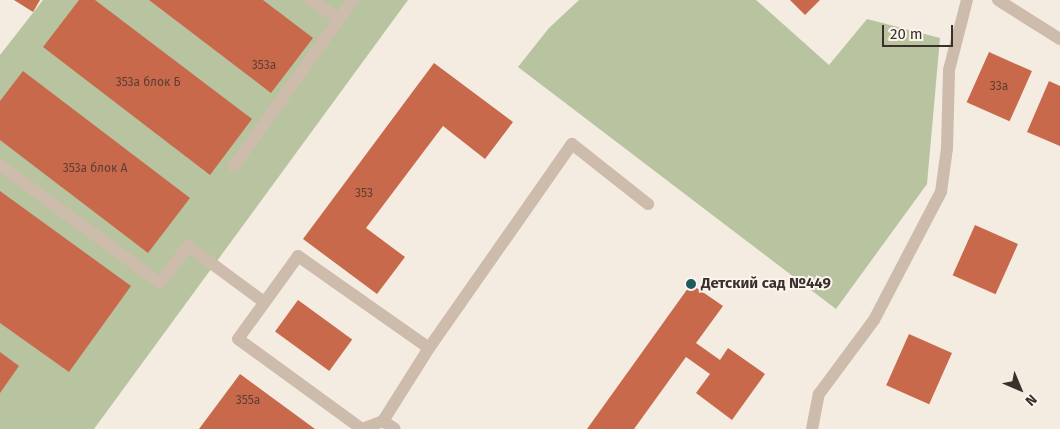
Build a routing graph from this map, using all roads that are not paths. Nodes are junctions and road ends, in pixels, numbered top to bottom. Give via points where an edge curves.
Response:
1 (311, 0) edge
2 (353, 0) edge
3 (968, 0) edge
4 (998, 0) edge
5 (339, 19) junction
6 (1060, 40) edge
7 (0, 166) edge
8 (234, 166) dead end
9 (648, 204) dead end
10 (264, 302) junction
11 (429, 348) junction
12 (383, 421) junction
13 (362, 429) edge
14 (395, 429) edge
15 (812, 429) edge

1 - 5 street
2 - 5 street
3 - 15 street via 949,70 947,148 941,192 874,320 819,394
4 - 6 street
5 - 8 street
7 - 10 street via 160,283 188,246
9 - 11 street via 572,144
10 - 11 street via 298,256
10 - 13 street via 238,339
11 - 12 street
12 - 13 street
12 - 14 street

